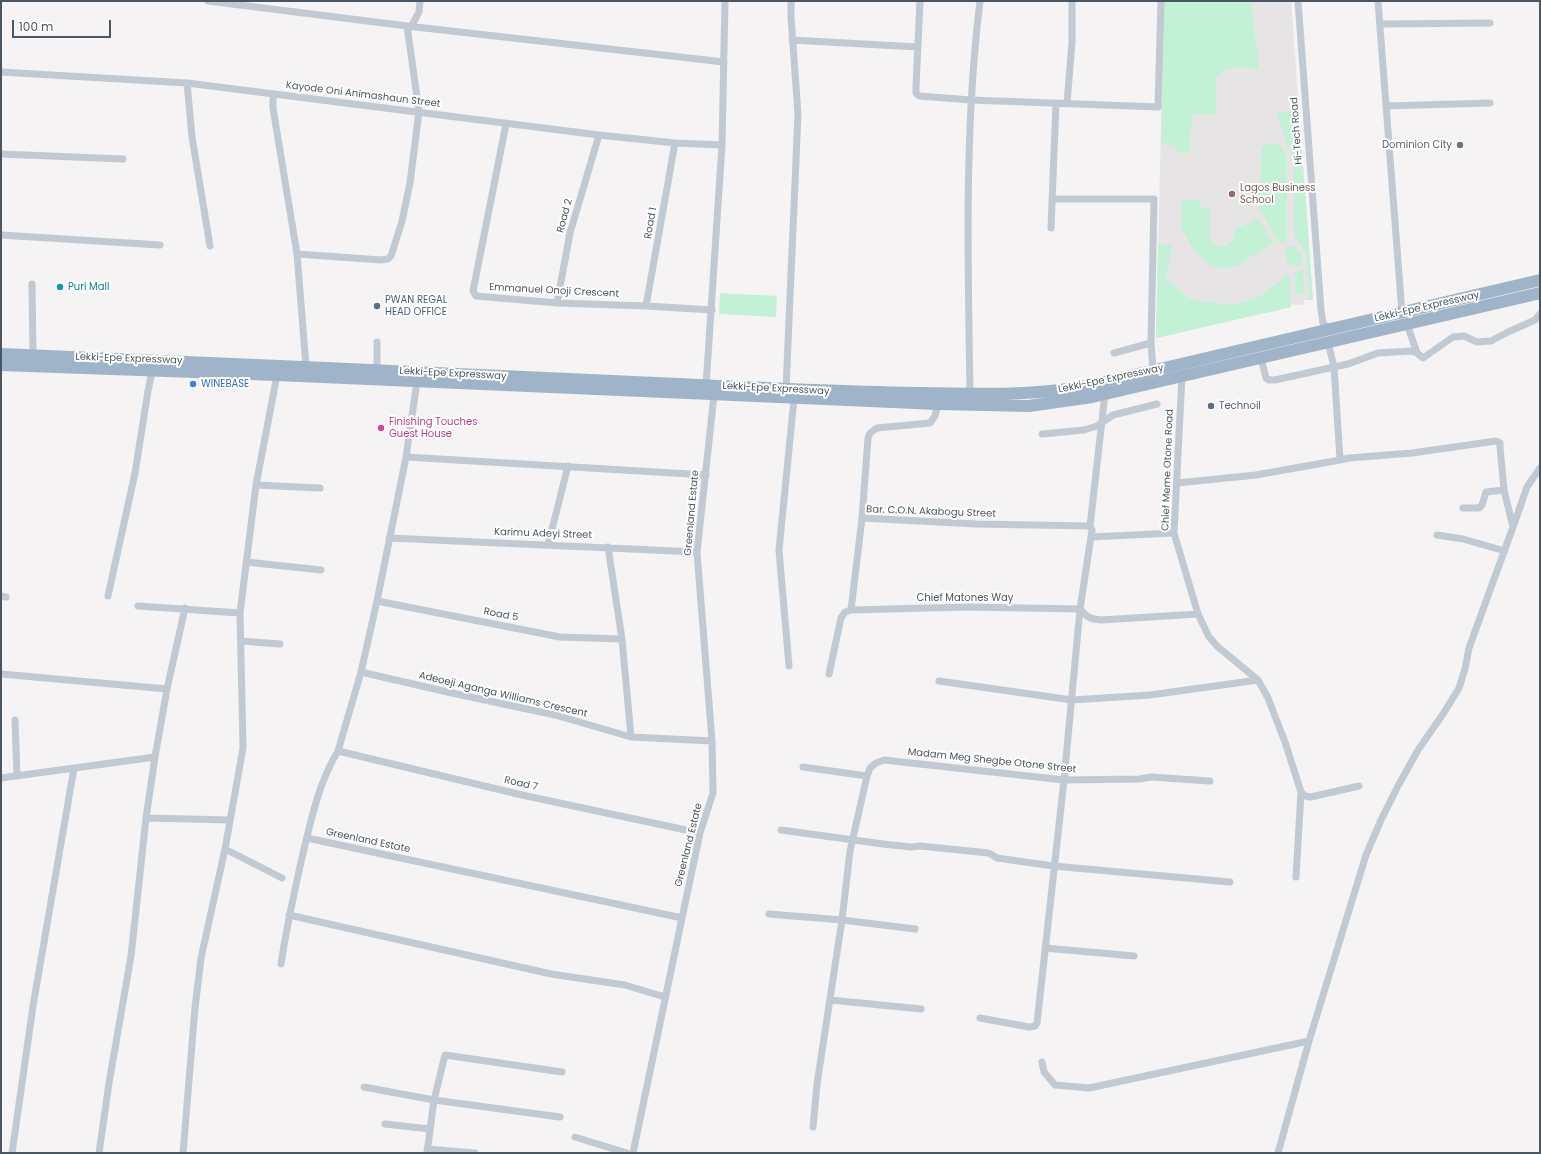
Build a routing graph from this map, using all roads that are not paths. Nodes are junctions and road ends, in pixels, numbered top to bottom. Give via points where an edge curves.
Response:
1 (208, 1) edge
2 (420, 1) edge
3 (725, 1) edge
4 (791, 1) edge
5 (920, 1) edge
6 (980, 1) edge
7 (1072, 1) edge
8 (1161, 1) edge
9 (1298, 1) edge
10 (1378, 1) edge
11 (1490, 23) dead end
12 (1380, 24) junction
13 (409, 27) junction
14 (792, 40) junction
15 (917, 47) junction
16 (724, 62) junction
17 (1, 72) edge
18 (187, 83) junction
19 (273, 94) junction
20 (971, 100) junction
21 (1056, 103) junction
22 (1067, 103) junction
23 (1490, 103) dead end
24 (1386, 106) junction
25 (419, 111) junction
26 (506, 124) junction
27 (599, 135) junction
28 (676, 143) junction
29 (722, 144) junction
30 (1, 154) edge
31 (124, 159) dead end
32 (1052, 199) junction
33 (1051, 228) dead end
34 (1, 235) edge
35 (160, 245) dead end
36 (210, 246) dead end
37 (297, 254) junction
38 (1540, 280) edge
39 (32, 284) dead end
40 (1540, 293) edge
41 (557, 303) junction
42 (646, 306) junction
43 (712, 310) junction
44 (1402, 313) junction
45 (1540, 314) edge
46 (1407, 324) junction
47 (1330, 329) junction
48 (377, 342) dead end
49 (1328, 342) junction
50 (1151, 343) junction
51 (1114, 353) dead end
52 (1417, 353) junction
53 (1, 354) edge
54 (33, 355) junction
55 (1261, 358) junction
56 (1, 365) edge
57 (306, 366) junction
58 (1334, 367) junction
59 (377, 370) junction
60 (1154, 370) junction
61 (152, 372) junction
62 (276, 375) junction
63 (1182, 376) junction
64 (417, 382) junction
65 (616, 386) junction
66 (706, 386) junction
67 (786, 389) junction
68 (970, 394) junction
69 (1105, 394) junction
70 (714, 395) junction
71 (794, 399) junction
72 (938, 404) junction
73 (1157, 404) dead end
74 (1102, 423) junction
75 (1042, 434) dead end
76 (406, 457) junction
77 (1340, 460) junction
78 (568, 466) junction
79 (1540, 468) edge
80 (706, 475) junction
81 (1177, 483) junction
82 (256, 485) junction
83 (320, 488) dead end
84 (1504, 490) junction
85 (1463, 508) dead end
86 (862, 518) junction
87 (1090, 526) junction
88 (1513, 527) junction
89 (1174, 533) junction
90 (1437, 535) dead end
91 (1091, 537) junction
92 (389, 538) junction
93 (548, 545) junction
94 (608, 547) junction
95 (1505, 551) junction
96 (697, 552) junction
97 (246, 562) junction
98 (321, 570) dead end
99 (108, 596) dead end
100 (377, 600) junction
101 (138, 606) dead end
102 (185, 608) junction
103 (851, 610) junction
104 (1080, 610) junction
105 (240, 613) junction
106 (1198, 614) junction
107 (622, 639) junction
108 (241, 642) junction
109 (280, 644) dead end
110 (789, 666) dead end
111 (362, 672) junction
112 (1, 674) edge
113 (829, 674) dead end
114 (1258, 680) junction
115 (939, 681) dead end
116 (167, 689) junction
117 (1072, 700) junction
118 (15, 720) dead end
119 (630, 737) junction
120 (712, 741) junction
121 (338, 750) junction
122 (155, 757) junction
123 (803, 767) dead end
124 (74, 768) junction
125 (17, 776) junction
126 (866, 776) junction
127 (1, 778) edge
128 (1064, 780) junction
129 (1210, 781) dead end
130 (1358, 786) dead end
131 (1301, 792) junction
132 (146, 818) junction
133 (230, 820) junction
134 (781, 830) dead end
135 (700, 833) junction
136 (307, 838) junction
137 (853, 841) junction
138 (225, 849) junction
139 (1053, 866) junction
140 (1296, 877) dead end
141 (282, 878) dead end
142 (1230, 882) dead end
143 (769, 914) dead end
144 (289, 915) junction
145 (682, 918) junction
146 (842, 920) junction
147 (915, 930) dead end
148 (1045, 948) junction
149 (1134, 956) dead end
150 (282, 964) dead end
151 (665, 997) junction
152 (830, 1000) junction
153 (922, 1009) dead end
154 (980, 1018) dead end
155 (1308, 1041) junction
156 (1042, 1062) dead end
157 (562, 1072) dead end
158 (364, 1087) dead end
159 (434, 1100) junction
160 (560, 1117) dead end
161 (385, 1124) dead end
162 (813, 1127) dead end
163 (430, 1129) junction
164 (575, 1137) dead end
165 (427, 1151) edge
166 (12, 1153) edge
167 (99, 1153) edge
168 (183, 1153) edge
169 (475, 1153) edge
170 (627, 1153) edge
171 (633, 1153) edge
172 (1278, 1153) edge

1 - 13 street
2 - 13 street via 417,17
3 - 16 street
4 - 14 street
5 - 15 street
6 - 20 street
7 - 22 street via 1072,43
8 - 22 street via 1158,107
9 - 47 street, Hi-Tech Road via 1321,310 1324,323
10 - 12 street
11 - 12 street
12 - 24 street
13 - 16 street
13 - 25 street
14 - 15 street
14 - 67 street via 798,114
15 - 20 street via 916,92 919,96
16 - 29 street
17 - 18 street, Kayode Oni Animashaun Street
18 - 19 street, Kayode Oni Animashaun Street
18 - 36 street via 192,137
19 - 25 street, Kayode Oni Animashaun Street
19 - 37 street via 273,108
20 - 21 street
20 - 68 street via 968,246
21 - 22 street
21 - 32 street
23 - 24 street
24 - 44 street
25 - 26 street, Kayode Oni Animashaun Street
25 - 37 street via 410,183 391,256 381,260
26 - 27 street, Kayode Oni Animashaun Street
26 - 41 street, Emmanuel Onoji Crescent via 473,291 479,298
27 - 28 street, Kayode Oni Animashaun Street
27 - 41 street, Road 2 via 570,233
28 - 29 street, Kayode Oni Animashaun Street
28 - 42 street, Road 1
29 - 43 street
30 - 31 street
32 - 33 street
32 - 50 street via 1154,199
34 - 35 street
37 - 57 street
38 - 44 highway, Lekki-Epe Expressway
39 - 54 street
40 - 46 highway, Lekki-Epe Expressway
41 - 42 street, Emmanuel Onoji Crescent
42 - 43 street, Emmanuel Onoji Crescent
43 - 66 street
44 - 47 highway, Lekki-Epe Expressway
45 - 52 street via 1535,320 1491,341 1477,342 1459,336 1453,337 1422,358
46 - 49 highway, Lekki-Epe Expressway
46 - 52 street
47 - 60 highway, Lekki-Epe Expressway
48 - 59 street
49 - 55 highway, Lekki-Epe Expressway
49 - 58 street
50 - 51 street
50 - 60 street
52 - 58 street via 1378,353
53 - 54 highway, Lekki-Epe Expressway
54 - 57 highway, Lekki-Epe Expressway
55 - 58 street via 1266,378 1269,380
55 - 63 highway, Lekki-Epe Expressway
56 - 61 highway, Lekki-Epe Expressway
57 - 59 highway, Lekki-Epe Expressway
58 - 77 street
59 - 65 highway, Lekki-Epe Expressway
60 - 68 highway, Lekki-Epe Expressway via 1063,390
61 - 62 highway, Lekki-Epe Expressway
61 - 99 street via 135,473
62 - 64 highway, Lekki-Epe Expressway
62 - 82 street
63 - 69 highway, Lekki-Epe Expressway
63 - 81 street, Chief Meme Otone Road
64 - 65 highway, Lekki-Epe Expressway
64 - 76 street
65 - 66 highway, Lekki-Epe Expressway
65 - 70 highway, Lekki-Epe Expressway
66 - 67 highway, Lekki-Epe Expressway
67 - 68 highway, Lekki-Epe Expressway
69 - 72 highway, Lekki-Epe Expressway via 1029,406
69 - 74 street
70 - 71 highway, Lekki-Epe Expressway
70 - 80 street, Greenland Estate
71 - 72 highway, Lekki-Epe Expressway
71 - 110 street via 779,550
72 - 86 street via 930,423 876,428 870,433
73 - 74 street via 1113,415
74 - 75 street via 1084,430
74 - 87 street
76 - 78 street
76 - 92 street
77 - 81 street via 1256,475
77 - 84 street via 1496,442 1500,443
78 - 80 street
78 - 93 street
79 - 88 street via 1527,488
80 - 96 street, Greenland Estate
81 - 89 street, Chief Meme Otone Road
82 - 83 street
82 - 97 street
84 - 85 street via 1486,492 1479,508
84 - 88 street
86 - 87 street, Bar. C.O.N. Akabogu Street
86 - 103 street, Bar. C.O.N. Akabogu Street
87 - 91 street
88 - 95 street
89 - 91 street
89 - 106 street, Chief Meme Otone Road
90 - 95 street via 1463,539
91 - 104 street
92 - 93 street, Karimu Adeyi Street
92 - 100 street
93 - 94 street, Karimu Adeyi Street
94 - 96 street, Karimu Adeyi Street
94 - 107 street
95 - 155 street via 1469,648 1459,688 1418,750 1381,820 1366,855
96 - 120 street, Greenland Estate
97 - 98 street
97 - 105 street
100 - 107 street, Road 5 via 560,637
100 - 111 street
101 - 102 street
102 - 105 street
102 - 116 street
103 - 104 street, Chief Matones Way via 967,607
103 - 113 street via 845,612 841,618
104 - 106 street via 1086,617 1093,619
104 - 117 street
105 - 108 street
106 - 114 street, Chief Meme Otone Road via 1209,637 1218,647
107 - 119 street
108 - 109 street
108 - 133 street via 243,748
111 - 119 street, Adeoeji Aganga Williams Crescent via 555,715
111 - 121 street
112 - 116 street
114 - 117 street via 1150,695
114 - 131 street via 1277,720
115 - 117 street
116 - 122 street
117 - 128 street
118 - 125 street
119 - 120 street, Adeoeji Aganga Williams Crescent
120 - 135 street, Greenland Estate via 713,793
121 - 135 street, Road 7 via 522,795
121 - 136 street via 323,782
122 - 124 street
122 - 132 street
123 - 126 street
124 - 125 street
124 - 166 street via 33,1006
125 - 127 street
126 - 128 street, Madam Meg Shegbe Otone Street via 870,768 884,760
126 - 137 street
128 - 129 street, Madam Meg Shegbe Otone Street via 1151,777
128 - 139 street
130 - 131 street via 1311,797
131 - 140 street
132 - 133 street
132 - 167 street via 131,956 108,1083
133 - 138 street
134 - 137 street
135 - 145 street, Greenland Estate
136 - 144 street
136 - 145 street, Greenland Estate
137 - 139 street via 989,853 997,858
137 - 146 street
138 - 141 street
138 - 168 street via 195,1008
139 - 142 street
139 - 148 street
143 - 146 street
144 - 150 street
144 - 151 street via 551,974 625,986
145 - 151 street
146 - 147 street
146 - 152 street
148 - 149 street
148 - 154 street via 1039,1012 1035,1026
151 - 171 street
152 - 153 street
152 - 162 street
155 - 156 street via 1089,1088 1055,1085 1044,1072
155 - 172 street
157 - 159 street via 445,1055
158 - 159 street
159 - 160 street
159 - 163 street
161 - 163 street
163 - 165 street
164 - 170 street
165 - 169 street

